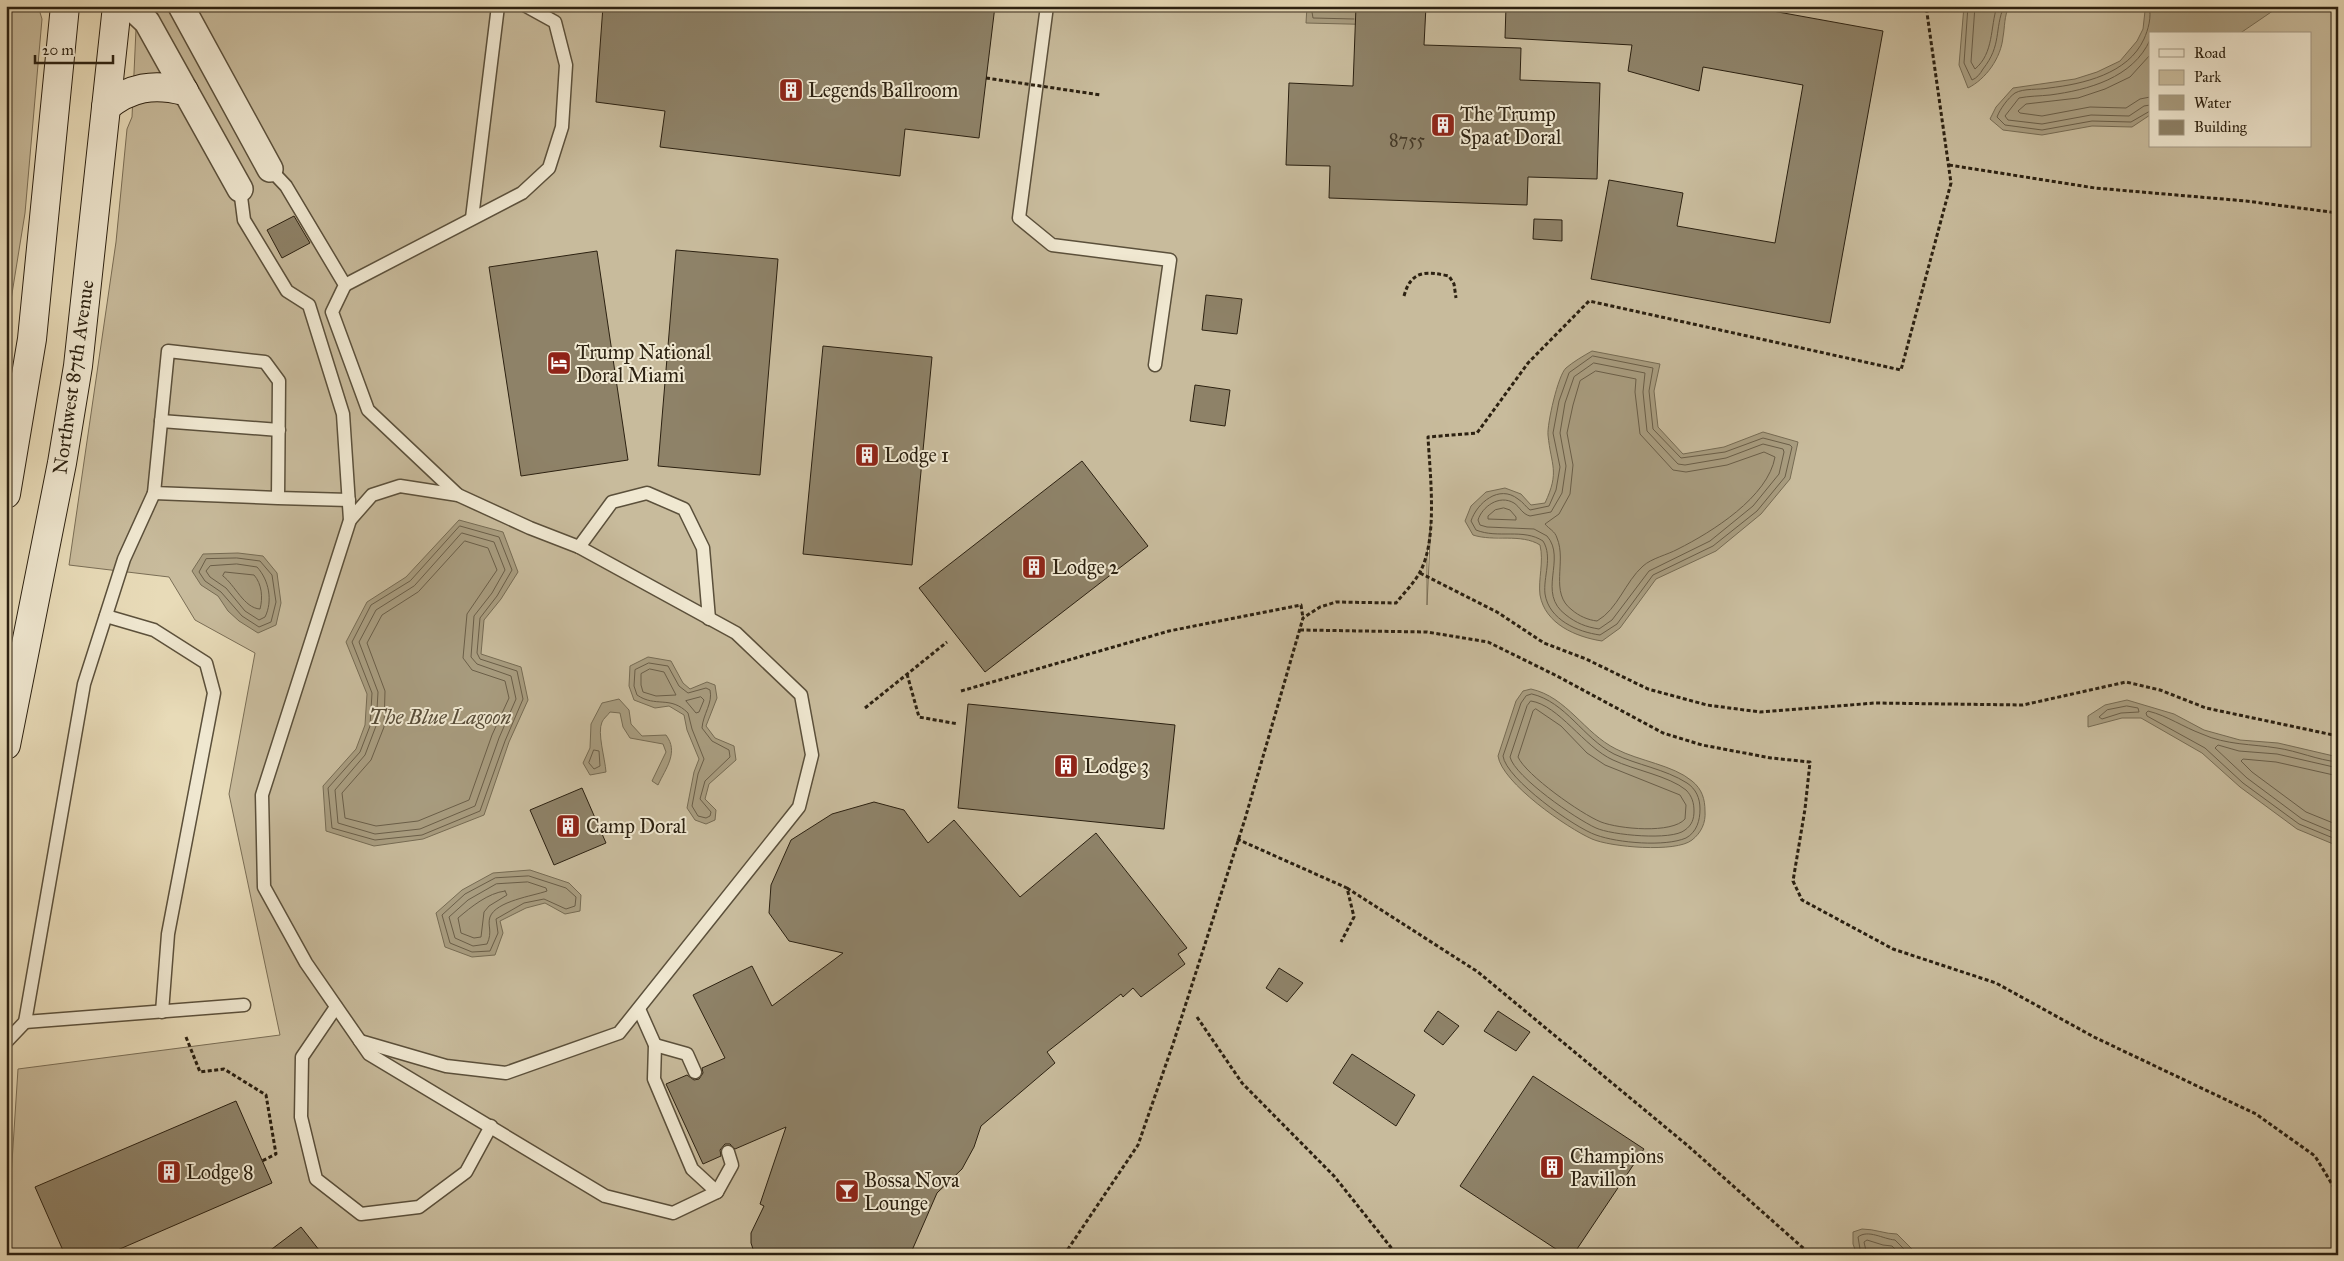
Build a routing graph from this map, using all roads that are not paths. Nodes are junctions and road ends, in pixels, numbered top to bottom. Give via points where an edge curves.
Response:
1 (65, 6) edge
2 (117, 6) edge
3 (130, 6) edge
4 (181, 6) edge
5 (498, 6) edge
6 (526, 6) edge
7 (1047, 6) edge
8 (184, 91) junction
9 (106, 107) junction
10 (270, 169) joint
11 (240, 189) joint
12 (472, 218) junction
13 (345, 285) junction
14 (1155, 365) dead end
15 (161, 421) junction
16 (279, 430) junction
17 (11, 437) edge
18 (154, 493) junction
19 (6, 494) edge
20 (458, 495) junction
21 (278, 498) junction
22 (349, 500) junction
23 (350, 520) junction
24 (579, 547) junction
25 (106, 616) junction
26 (709, 619) junction
27 (6, 745) edge
28 (244, 1006) dead end
29 (336, 1007) junction
30 (639, 1009) junction
31 (162, 1012) junction
32 (25, 1022) junction
33 (360, 1040) junction
34 (6, 1042) edge
35 (655, 1045) junction
36 (695, 1072) dead end
37 (491, 1126) junction
38 (728, 1152) dead end
39 (717, 1192) junction

1 - 17 main road via 32,339
2 - 9 main road, Northwest 87th Avenue
3 - 8 street via 148,22
4 - 10 street
5 - 12 lane
6 - 12 lane via 555,22 566,65 562,127 549,168 522,193
7 - 14 lane via 1019,218 1052,245 1170,260
8 - 9 main road via 166,86 146,86 128,92
8 - 11 street
9 - 27 main road, Northwest 87th Avenue via 78,366
10 - 13 lane via 286,186
11 - 22 lane via 244,220 287,291 309,305 343,414
12 - 13 lane
13 - 20 lane via 332,312 368,410
15 - 16 lane
15 - 16 lane via 168,351 264,362 279,382
15 - 18 lane
16 - 21 lane
17 - 19 main road
18 - 21 lane
18 - 25 lane via 124,559
20 - 23 lane via 400,486 372,495
20 - 24 lane
21 - 22 lane
22 - 23 lane
23 - 29 lane via 262,795 264,887 306,963
24 - 26 lane
24 - 26 lane via 612,502 647,493 684,509 703,548
25 - 31 lane via 154,630 206,662 214,693 168,934
25 - 32 lane via 84,684
26 - 30 lane via 736,633 801,695 812,755 799,807
28 - 31 lane
29 - 33 lane
29 - 37 lane via 302,1057 301,1117 316,1179 354,1209 361,1214 419,1207 466,1172
30 - 33 lane via 619,1033 506,1073 446,1066
30 - 35 lane
31 - 32 lane
32 - 34 lane
33 - 37 lane via 369,1054
35 - 36 lane via 687,1054
35 - 39 lane via 654,1079 692,1169
37 - 39 lane via 605,1196 673,1213
38 - 39 lane via 732,1165

